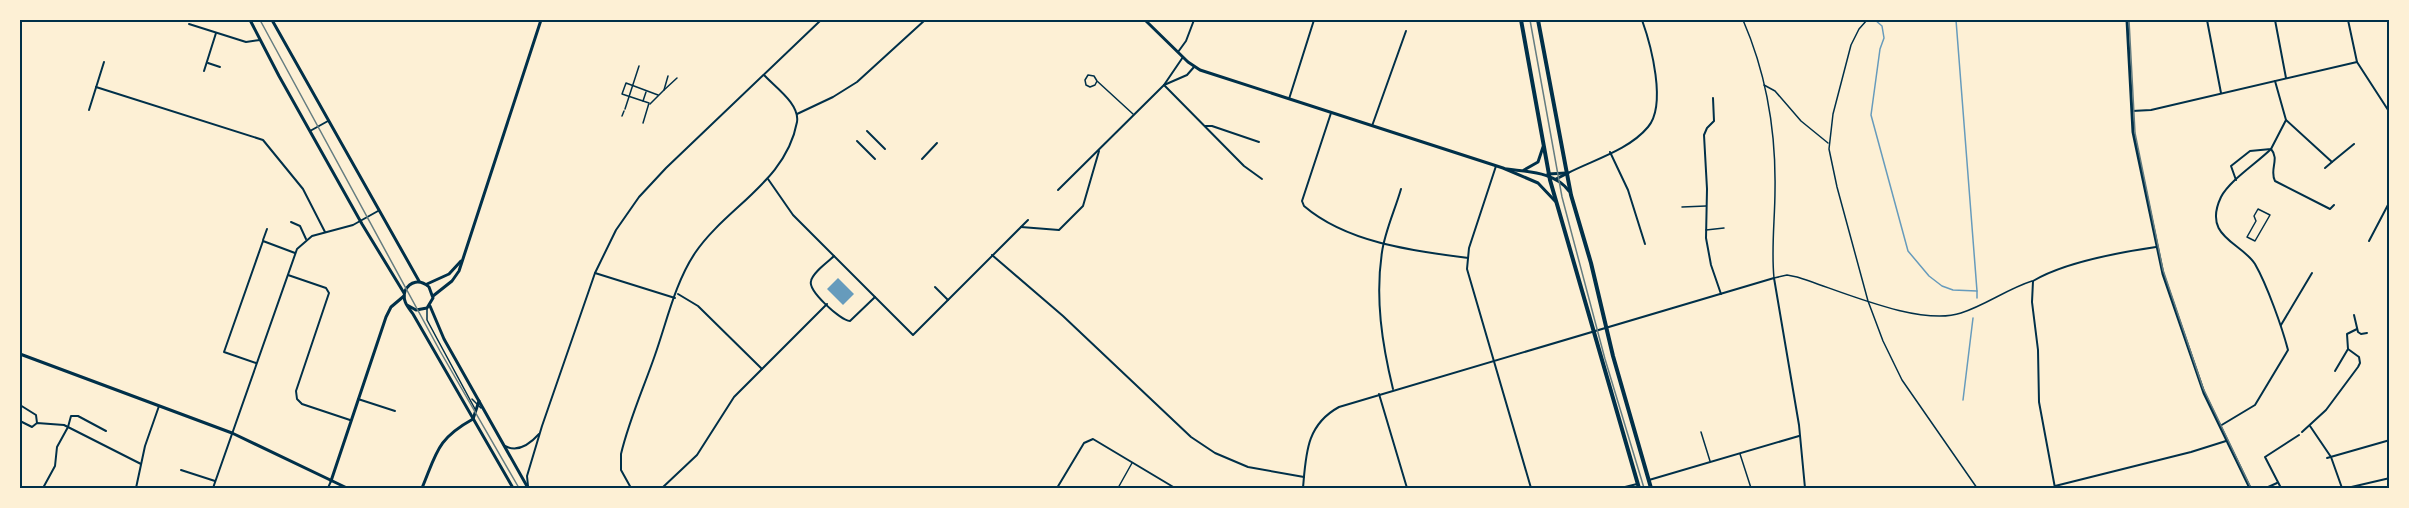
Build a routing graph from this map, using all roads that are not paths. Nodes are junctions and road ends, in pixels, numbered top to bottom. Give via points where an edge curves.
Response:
1 (250, 20) edge
2 (272, 20) edge
3 (541, 20) edge
4 (821, 20) edge
5 (925, 20) edge
6 (1145, 20) edge
7 (1194, 20) edge
8 (1314, 20) edge
9 (1521, 20) edge
10 (1538, 20) edge
11 (1642, 20) edge
12 (1743, 20) edge
13 (1867, 20) edge
14 (2127, 20) edge
15 (2207, 20) edge
16 (2275, 20) edge
17 (2348, 20) edge
18 (189, 24) dead end
19 (1406, 31) dead end
20 (216, 33) junction
21 (260, 40) junction
22 (1178, 52) junction
23 (1183, 57) junction
24 (104, 62) dead end
25 (2358, 62) junction
26 (207, 63) junction
27 (639, 66) dead end
28 (220, 67) dead end
29 (1194, 67) junction
30 (204, 71) dead end
31 (764, 75) junction
32 (668, 76) dead end
33 (677, 78) dead end
34 (2286, 78) junction
35 (1097, 81) junction
36 (2275, 81) junction
37 (1164, 85) junction
38 (1764, 85) junction
39 (632, 86) junction
40 (96, 87) junction
41 (664, 90) junction
42 (647, 91) junction
43 (2221, 93) junction
44 (658, 95) junction
45 (629, 96) junction
46 (1713, 98) dead end
47 (1288, 99) junction
48 (643, 101) junction
49 (649, 104) junction
50 (89, 110) dead end
51 (2132, 111) junction
52 (1331, 113) junction
53 (2390, 113) edge
54 (797, 114) junction
55 (1133, 115) junction
56 (622, 116) dead end
57 (2286, 120) junction
58 (328, 121) junction
59 (643, 123) dead end
60 (1205, 126) junction
61 (1372, 126) junction
62 (310, 131) junction
63 (867, 131) dead end
64 (857, 141) dead end
65 (1259, 142) dead end
66 (937, 143) dead end
67 (1829, 143) junction
68 (2354, 144) dead end
69 (1543, 146) junction
70 (885, 149) dead end
71 (1099, 149) junction
72 (2271, 149) junction
73 (1610, 152) junction
74 (875, 159) dead end
75 (922, 159) dead end
76 (2332, 162) junction
77 (1496, 166) junction
78 (1503, 168) junction
79 (2325, 168) dead end
80 (1517, 171) junction
81 (1568, 173) junction
82 (1549, 177) junction
83 (768, 179) junction
84 (1262, 179) dead end
85 (1556, 179) junction
86 (2236, 180) junction
87 (1535, 182) junction
88 (1401, 189) dead end
89 (1058, 190) dead end
90 (1572, 195) junction
91 (2390, 201) edge
92 (1556, 202) junction
93 (1707, 206) junction
94 (2334, 206) dead end
95 (1682, 207) dead end
96 (378, 211) junction
97 (1028, 220) dead end
98 (360, 221) junction
99 (291, 222) dead end
100 (1021, 227) junction
101 (1724, 228) dead end
102 (267, 229) dead end
103 (1705, 230) junction
104 (325, 232) junction
105 (2247, 237) joint
106 (306, 239) junction
107 (263, 241) junction
108 (2369, 241) dead end
109 (1384, 244) junction
110 (1645, 244) dead end
111 (2157, 247) junction
112 (295, 253) junction
113 (992, 255) junction
114 (834, 256) junction
115 (463, 257) junction
116 (1468, 258) junction
117 (595, 273) junction
118 (2312, 273) dead end
119 (287, 274) junction
120 (1774, 278) junction
121 (2033, 281) junction
122 (420, 282) junction
123 (425, 284) junction
124 (935, 287) dead end
125 (676, 293) junction
126 (1721, 294) junction
127 (404, 295) junction
128 (433, 297) junction
129 (875, 297) junction
130 (675, 298) junction
131 (948, 300) junction
132 (1868, 301) junction
133 (827, 304) junction
134 (407, 305) junction
135 (430, 305) junction
136 (2354, 315) dead end
137 (2281, 325) junction
138 (1606, 328) junction
139 (2357, 329) junction
140 (1593, 332) junction
141 (2367, 333) dead end
142 (2348, 349) junction
143 (20, 354) edge
144 (1494, 361) junction
145 (256, 363) junction
146 (762, 369) junction
147 (2335, 371) dead end
148 (1393, 390) junction
149 (1379, 394) junction
150 (469, 396) junction
151 (357, 399) junction
152 (479, 400) junction
153 (20, 405) edge
154 (159, 406) junction
155 (478, 406) junction
156 (395, 411) dead end
157 (487, 413) junction
158 (473, 419) junction
159 (350, 420) junction
160 (20, 421) edge
161 (37, 423) junction
162 (68, 426) junction
163 (542, 426) junction
164 (2310, 426) junction
165 (2219, 427) junction
166 (106, 431) dead end
167 (1701, 432) dead end
168 (2302, 432) dead end
169 (232, 433) junction
170 (1800, 435) junction
171 (2299, 435) dead end
172 (2390, 440) edge
173 (2226, 441) junction
174 (504, 444) junction
175 (1740, 453) junction
176 (2331, 457) junction
177 (2327, 459) dead end
178 (1133, 462) junction
179 (1710, 462) junction
180 (141, 464) junction
181 (181, 470) dead end
182 (1304, 477) junction
183 (2390, 478) edge
184 (1649, 480) junction
185 (331, 481) junction
186 (215, 482) junction
187 (2278, 483) junction
188 (1638, 486) edge
189 (2055, 487) edge
190 (2280, 488) edge
191 (43, 489) edge
192 (136, 489) edge
193 (213, 489) edge
194 (328, 489) edge
195 (347, 489) edge
196 (422, 489) edge
197 (513, 489) edge
198 (529, 489) edge
199 (631, 489) edge
200 (662, 489) edge
201 (1058, 489) edge
202 (1118, 489) edge
203 (1175, 489) edge
204 (1303, 489) edge
205 (1407, 489) edge
206 (1531, 489) edge
207 (1621, 489) edge
208 (1651, 489) edge
209 (1751, 489) edge
210 (1805, 489) edge
211 (1977, 489) edge
212 (2250, 489) edge
213 (2266, 489) edge
214 (2342, 489) edge
215 (2347, 489) edge

1 - 21 street
2 - 58 street
3 - 115 street
4 - 31 street
5 - 54 street via 857,82
6 - 22 street
7 - 22 street
8 - 47 street
9 - 69 main road
10 - 81 main road
11 - 73 street via 1656,76 1654,113 1644,131
12 - 38 street
13 - 67 street via 1848,53
14 - 51 street
15 - 43 street
16 - 34 street
17 - 25 street
18 - 20 street
19 - 61 street
20 - 21 street via 248,43
20 - 26 street
21 - 62 street
22 - 23 street
23 - 29 street
23 - 37 street
24 - 40 street
25 - 34 street
25 - 53 street
26 - 28 street
26 - 30 street
27 - 39 street
29 - 37 street via 1187,75
29 - 47 street
31 - 54 street
31 - 117 street via 644,192 616,230
32 - 41 street
33 - 41 street
34 - 36 street
35 - 35 street via 1092,75 1084,80 1090,87
35 - 55 street
36 - 43 street
36 - 57 street
37 - 55 street
37 - 60 street
38 - 67 street
38 - 120 street via 1775,161
39 - 42 street
39 - 45 street
39 - 45 street via 626,83 622,94
40 - 50 street
40 - 104 street via 263,140 303,189
41 - 44 street
42 - 44 street
42 - 48 street
43 - 51 street
44 - 49 street
45 - 48 street
45 - 56 street
46 - 93 street via 1714,121 1704,135
47 - 52 street
48 - 49 street
49 - 59 street
51 - 111 street
52 - 61 street
52 - 109 street via 1302,204 1335,225
54 - 83 street via 790,144
55 - 71 street
57 - 72 street
57 - 76 street
58 - 62 street
58 - 96 street
60 - 65 street
60 - 84 street
61 - 77 street
62 - 98 street
63 - 70 street
64 - 74 street
66 - 75 street
67 - 132 street
68 - 76 street
69 - 80 street via 1537,163
69 - 82 main road
71 - 89 street
71 - 100 street via 1083,206 1059,230
72 - 86 street
72 - 86 street via 2250,151 2231,165
72 - 94 street via 2276,157 2272,176 2275,181 2330,209
73 - 81 street
73 - 110 street via 1628,189
76 - 79 street
77 - 78 street
77 - 116 street
78 - 80 street
78 - 87 street
80 - 82 street
81 - 82 street
81 - 85 street
81 - 90 main road
82 - 85 street
82 - 87 street
82 - 92 main road
83 - 114 street via 790,212
83 - 125 street via 702,244
85 - 90 street
86 - 137 street via 2220,200 2220,231 2256,266
87 - 92 street
88 - 109 street
90 - 138 main road
91 - 108 street
92 - 140 main road
93 - 95 street
93 - 103 street
96 - 98 street
96 - 122 street
97 - 100 street
98 - 104 street
98 - 127 street
99 - 106 street via 300,226
100 - 113 street
101 - 103 street
102 - 107 street
103 - 126 street
104 - 106 street
105 - 105 street via 2258,209 2270,215 2255,241
106 - 112 street
107 - 112 street
107 - 145 street via 224,352
109 - 116 street
109 - 148 street via 1380,311
111 - 121 street via 2067,268
111 - 165 street via 2196,373
112 - 119 street
113 - 131 street
113 - 182 street via 1201,445 1248,467
114 - 129 street
114 - 133 street via 810,283
115 - 123 street via 451,272
115 - 128 street via 456,277
116 - 144 street via 1470,283
117 - 130 street
117 - 163 street
118 - 137 street
119 - 145 street
119 - 159 street via 326,288 329,293 296,391 297,399
120 - 126 street
120 - 132 street via 1787,275
120 - 170 street
121 - 132 street via 1946,316 1927,316
121 - 189 street via 2039,402
122 - 123 street
122 - 127 street via 409,285
123 - 128 street
124 - 131 street
125 - 130 street
125 - 146 street via 698,306
126 - 138 street
127 - 134 street
127 - 151 street via 387,314
128 - 135 street
129 - 131 street via 913,335
129 - 133 street via 850,321
130 - 199 street via 621,454 621,470
132 - 211 street via 1902,380
133 - 146 street
134 - 135 street via 419,310
134 - 158 street
135 - 150 street via 427,320
135 - 152 street via 444,339
136 - 139 street
137 - 165 street via 2288,350 2258,400 2251,409
138 - 140 street
138 - 184 main road
139 - 141 street via 2361,334
139 - 142 street via 2347,334
140 - 144 street
140 - 188 main road
142 - 147 street
142 - 164 street via 2361,363
143 - 154 street
144 - 148 street
144 - 206 street
145 - 169 street
146 - 200 street via 734,398 691,462
148 - 149 street
149 - 182 street via 1340,407 1319,422 1310,441
149 - 205 street
150 - 155 street
150 - 158 street via 475,407
151 - 156 street
151 - 159 street
152 - 155 street
152 - 157 street
153 - 161 street via 36,415
154 - 169 street
154 - 180 street
155 - 157 street
155 - 158 street
157 - 174 street
158 - 196 street via 444,439
158 - 197 street
159 - 185 street
160 - 161 street via 32,427
161 - 162 street
162 - 166 street via 69,417 75,415
162 - 180 street
162 - 191 street
163 - 174 street via 535,438 519,449
163 - 198 street via 527,477
164 - 168 street
164 - 176 street
165 - 173 street
167 - 179 street
169 - 185 street
169 - 186 street
170 - 175 street
170 - 210 street
171 - 187 street via 2265,457
172 - 176 street
173 - 189 street
173 - 212 street
174 - 198 street
175 - 179 street
175 - 209 street
176 - 177 street
176 - 214 street
178 - 201 street via 1090,439
178 - 202 street
178 - 203 street
179 - 184 street
180 - 192 street
181 - 186 street
182 - 204 street
183 - 215 street
184 - 208 main road
185 - 194 street
185 - 195 street
186 - 193 street
187 - 190 street
187 - 213 street
188 - 207 street

